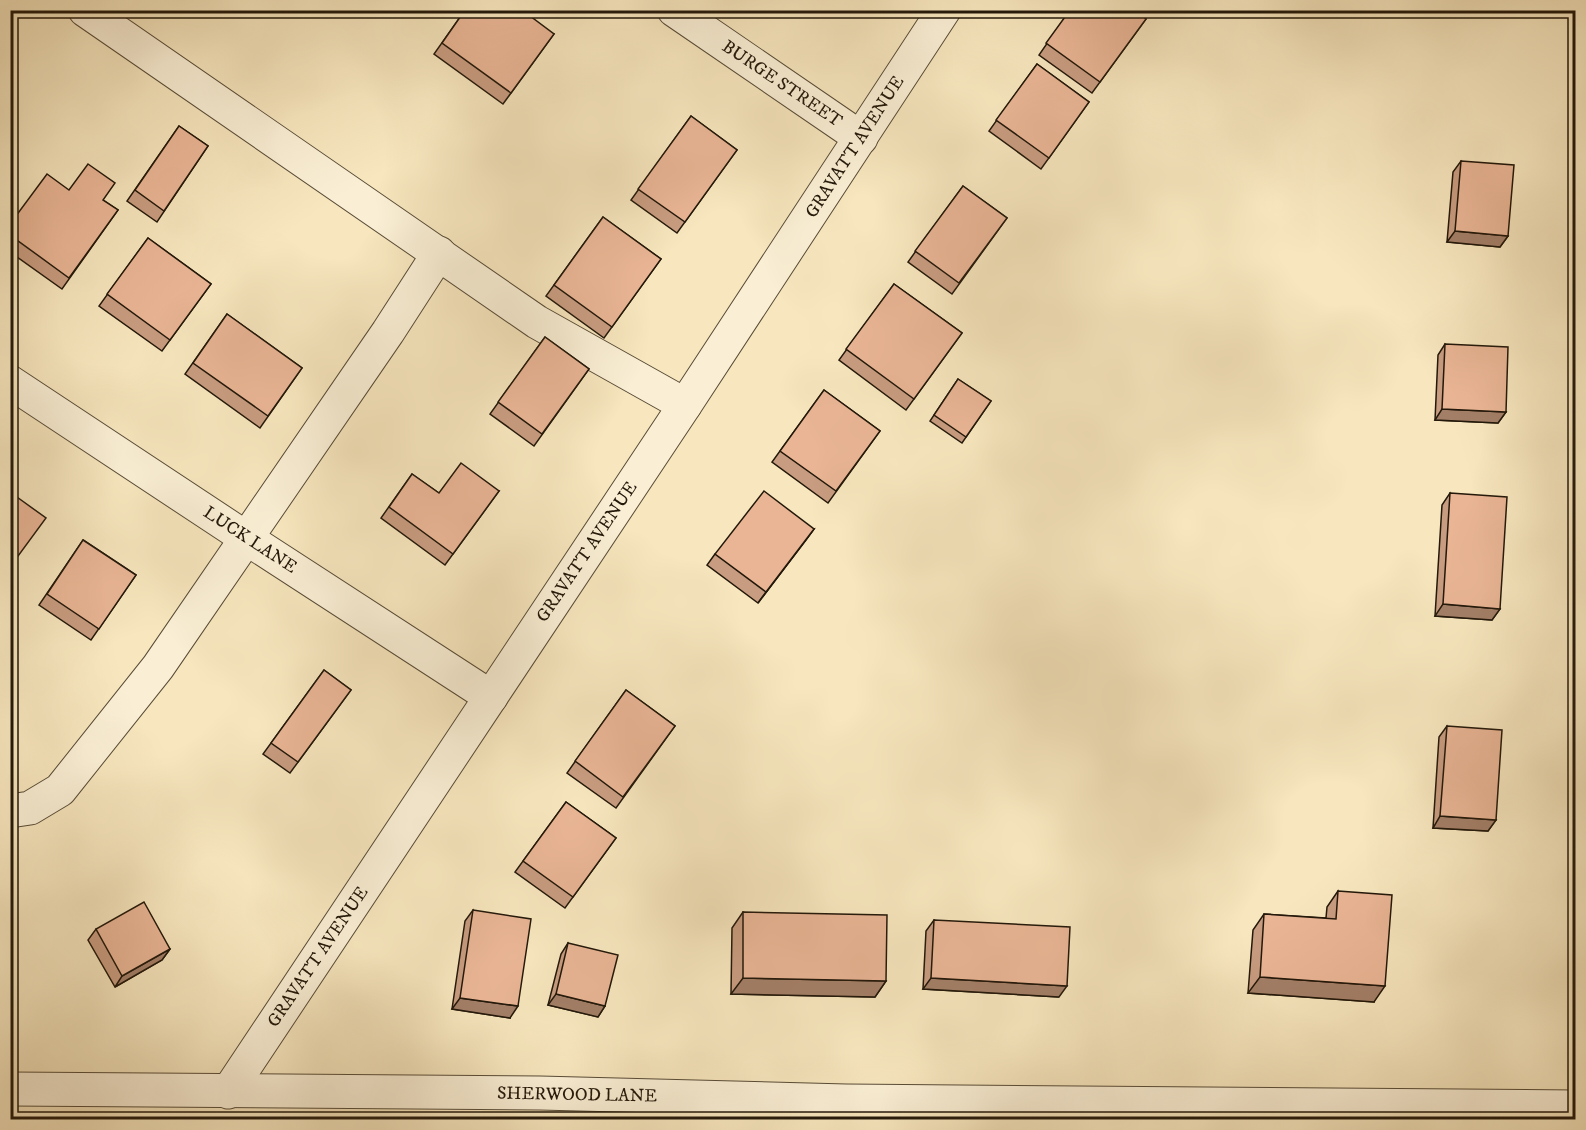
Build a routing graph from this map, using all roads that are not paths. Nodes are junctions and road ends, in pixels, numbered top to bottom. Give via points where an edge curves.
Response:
1 (85, 10) edge
2 (674, 10) edge
3 (944, 10) edge
4 (861, 138) junction
5 (439, 253) junction
6 (10, 382) edge
7 (685, 405) junction
8 (246, 538) junction
9 (490, 698) junction
10 (10, 811) edge
11 (10, 1089) edge
12 (228, 1092) junction
13 (540, 1094) junction
14 (595, 1107) edge
15 (1575, 1107) edge
16 (517, 1119) edge

1 - 5 street
2 - 4 street, BURGE STREET
3 - 4 street, GRAVATT AVENUE
4 - 7 street, GRAVATT AVENUE
5 - 7 street via 537,322
5 - 8 street
6 - 8 street, LUCK LANE
7 - 9 street, GRAVATT AVENUE
8 - 9 street, LUCK LANE
8 - 10 street via 158,667 60,790 30,808
9 - 12 street, GRAVATT AVENUE
11 - 12 street, SHERWOOD LANE
12 - 13 street, SHERWOOD LANE
13 - 14 street, SHERWOOD LANE
13 - 16 street
14 - 15 street, SHERWOOD LANE via 846,1101

